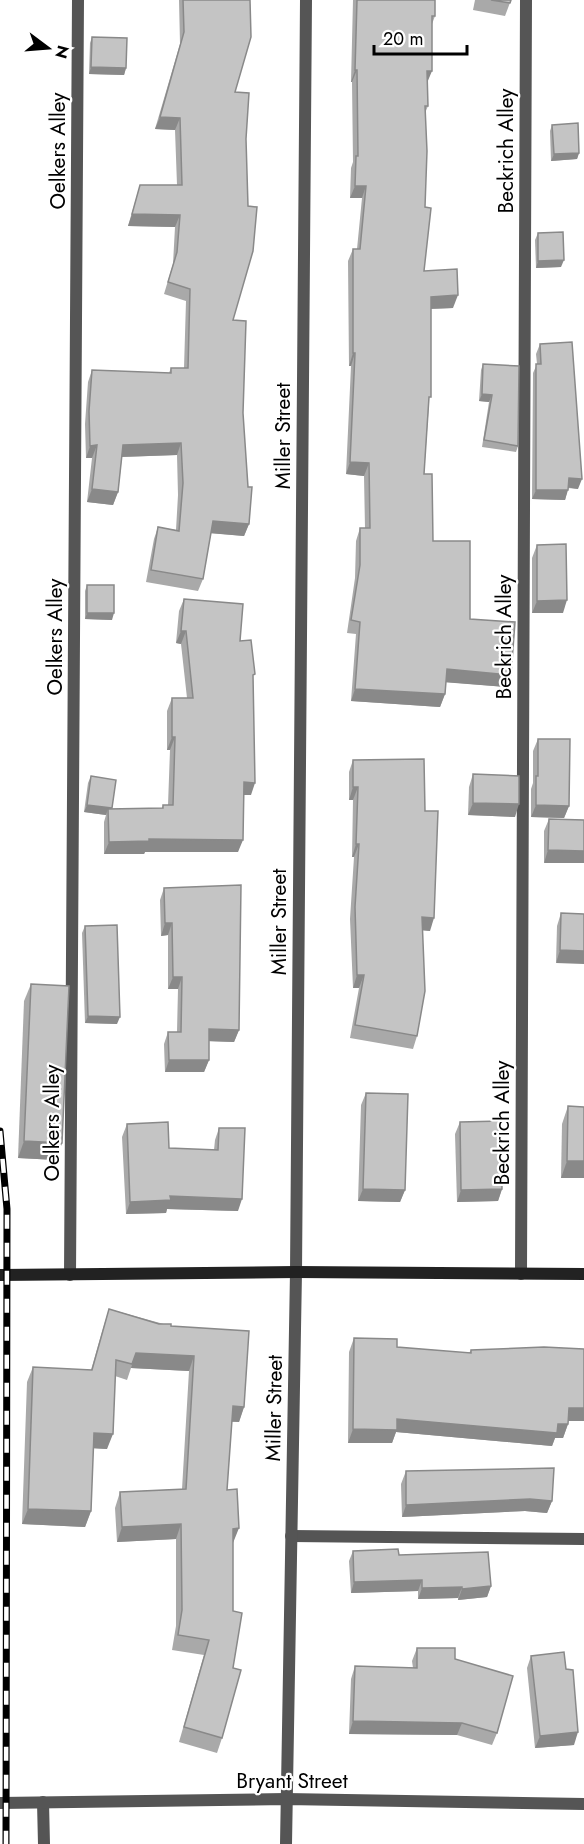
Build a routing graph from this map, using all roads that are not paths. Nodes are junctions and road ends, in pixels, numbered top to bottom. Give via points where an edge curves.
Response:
1 (78, 0) edge
2 (306, 0) edge
3 (526, 0) edge
4 (296, 1272) junction
5 (521, 1274) junction
6 (584, 1274) edge
7 (0, 1275) edge
8 (70, 1275) junction
9 (291, 1536) junction
10 (584, 1539) edge
11 (286, 1799) junction
12 (43, 1802) junction
13 (0, 1803) edge
14 (584, 1804) edge
15 (44, 1844) edge
16 (286, 1844) edge

1 - 8 street, Oelkers Alley
2 - 4 street, Miller Street
3 - 5 street, Beckrich Alley
4 - 5 street
4 - 8 street
4 - 9 street, Miller Street
5 - 6 street
7 - 8 street
9 - 10 street
9 - 11 street, Miller Street
11 - 12 street, Bryant Street
11 - 14 street, Bryant Street
11 - 16 street, Miller Street
12 - 13 street, Bryant Street
12 - 15 street

